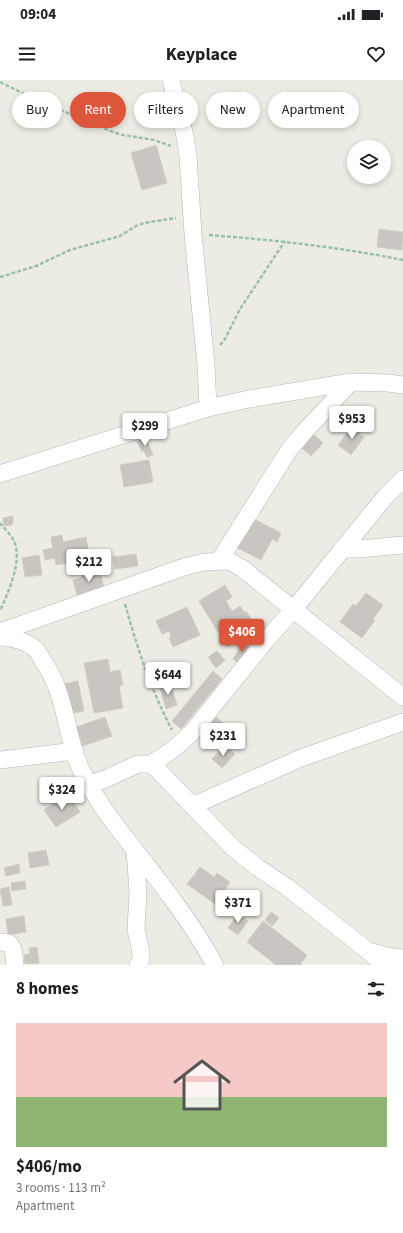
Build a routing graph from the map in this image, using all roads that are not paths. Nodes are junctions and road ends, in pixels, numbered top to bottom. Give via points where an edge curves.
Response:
1 (171, 80) edge
2 (352, 382) junction
3 (403, 385) edge
4 (208, 408) junction
5 (0, 474) edge
6 (403, 479) edge
7 (403, 544) edge
8 (342, 549) junction
9 (219, 561) junction
10 (293, 610) junction
11 (0, 632) edge
12 (0, 637) edge
13 (403, 697) edge
14 (403, 722) edge
15 (75, 751) junction
16 (0, 760) edge
17 (150, 764) junction
18 (87, 781) junction
19 (192, 806) junction
20 (135, 850) junction
21 (0, 942) edge
22 (368, 950) junction
23 (403, 958) edge
24 (15, 965) edge
25 (138, 965) edge
26 (215, 965) edge
27 (384, 965) edge

1 - 4 street via 188,156
2 - 3 street
2 - 4 street
2 - 9 street via 304,430 289,450
4 - 5 street
6 - 8 street
7 - 8 street
8 - 10 street
9 - 10 street via 230,561 243,569
9 - 11 street via 190,565
10 - 13 street
10 - 17 street via 180,745
12 - 15 street via 16,639 35,648 50,671 62,702
14 - 19 street via 301,758
15 - 16 street
15 - 18 street
17 - 18 street via 138,764 103,780
17 - 19 street
18 - 20 street
19 - 22 street via 233,848
20 - 25 street via 138,892 136,929 141,953
20 - 26 street via 200,939
21 - 24 street via 9,943 13,949
22 - 23 street
22 - 27 street

